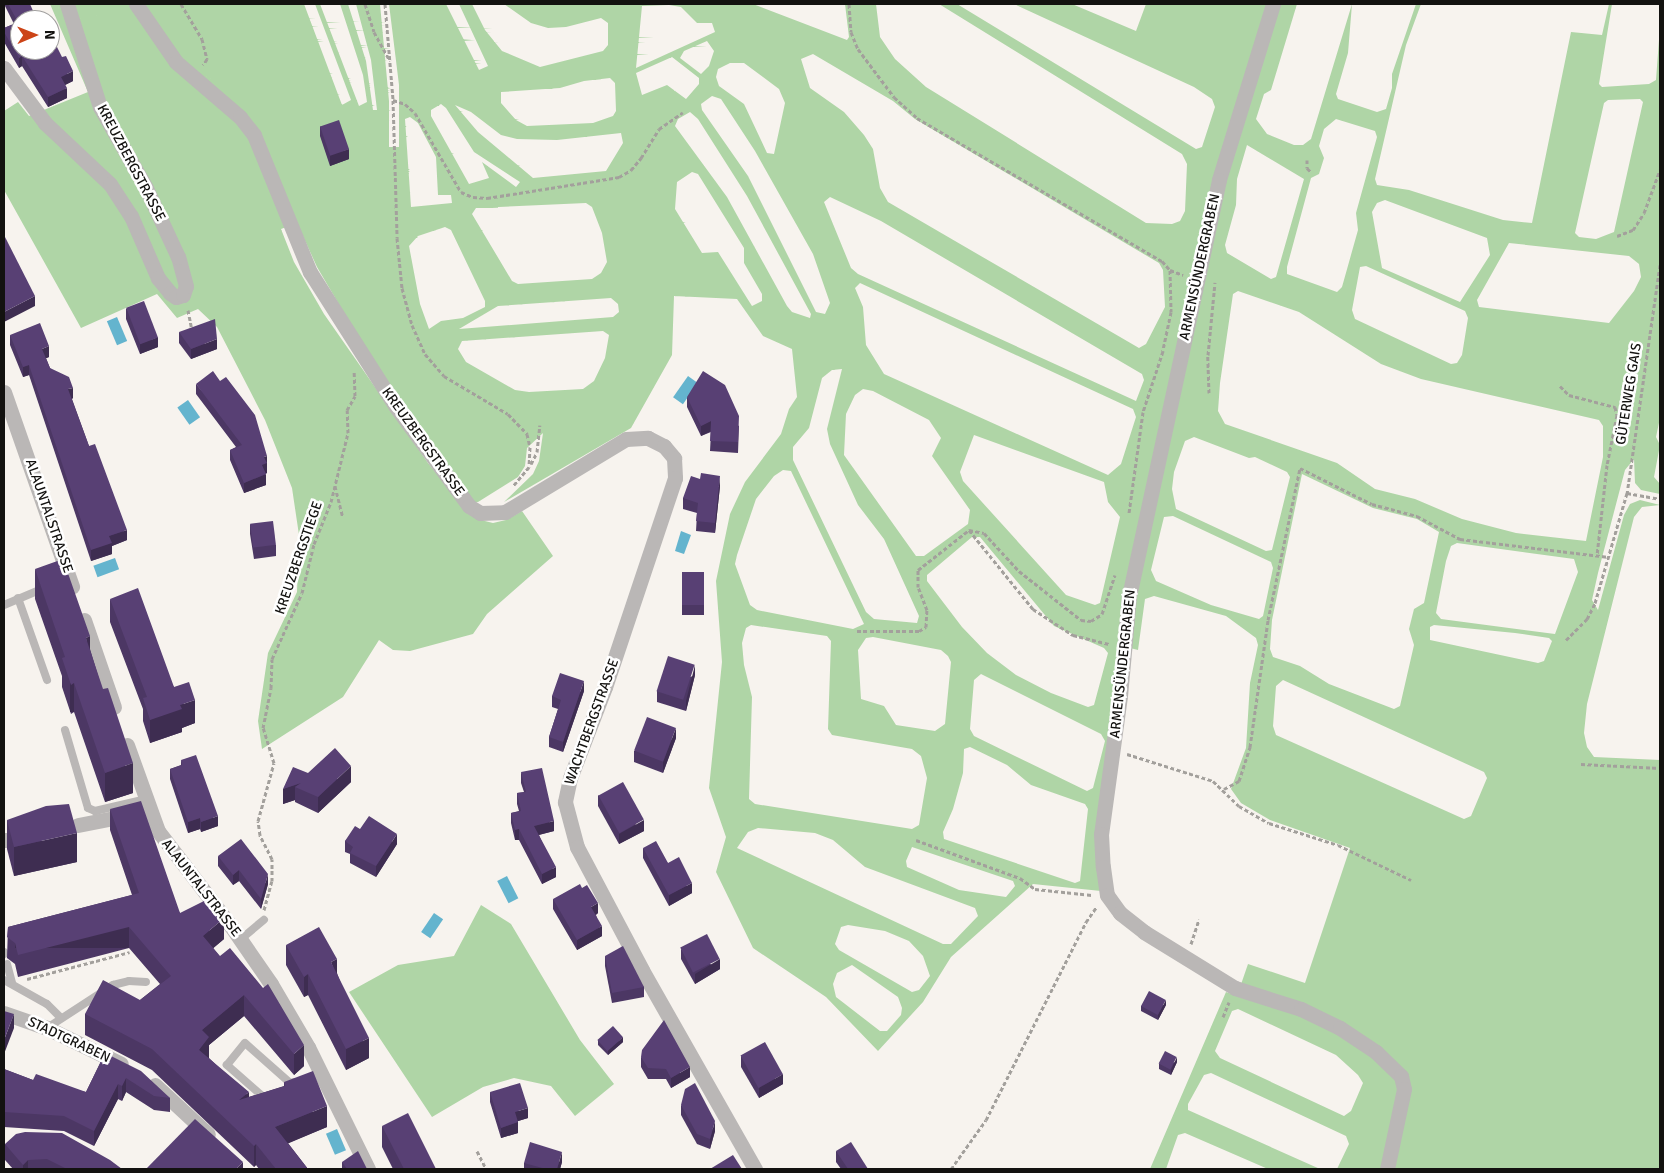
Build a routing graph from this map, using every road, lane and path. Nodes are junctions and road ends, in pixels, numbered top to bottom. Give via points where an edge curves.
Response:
1 (66, 4) edge
2 (136, 4) edge
3 (181, 4) edge
4 (365, 4) edge
5 (385, 4) edge
6 (849, 4) edge
7 (1273, 4) edge
8 (390, 61) junction
9 (4, 68) edge
10 (196, 77) junction
11 (393, 100) junction
12 (683, 112) dead end
13 (1307, 160) dead end
14 (1660, 170) edge
15 (1311, 172) dead end
16 (1617, 236) dead end
17 (1202, 258) junction
18 (1660, 265) edge
19 (358, 349) junction
20 (1560, 386) dead end
21 (4, 392) edge
22 (1209, 392) dead end
23 (540, 425) dead end
24 (529, 466) junction
25 (335, 486) junction
26 (507, 491) dead end
27 (1627, 493) junction
28 (1660, 499) edge
29 (480, 513) joint
30 (344, 517) dead end
31 (1127, 523) dead end
32 (970, 530) junction
33 (1598, 555) junction
34 (1609, 557) junction
35 (1118, 566) dead end
36 (55, 584) edge
37 (18, 598) junction
38 (4, 605) edge
39 (857, 630) dead end
40 (1566, 640) dead end
41 (1124, 646) junction
42 (47, 680) dead end
43 (65, 730) dead end
44 (1114, 751) junction
45 (1581, 764) dead end
46 (1660, 768) edge
47 (1224, 789) junction
48 (148, 805) junction
49 (78, 825) dead end
50 (916, 840) dead end
51 (1411, 880) dead end
52 (1107, 895) junction
53 (1096, 907) dead end
54 (263, 918) joint
55 (1199, 919) dead end
56 (241, 939) junction
57 (130, 952) dead end
58 (1185, 959) junction
59 (7, 964) dead end
60 (4, 980) edge
61 (146, 982) dead end
62 (12, 983) junction
63 (4, 1012) edge
64 (60, 1018) junction
65 (48, 1028) junction
66 (315, 1078) junction
67 (290, 1083) junction
68 (284, 1090) edge
69 (278, 1097) edge
70 (217, 1142) edge
71 (477, 1151) dead end
72 (368, 1169) edge
73 (486, 1169) edge
74 (755, 1169) edge
75 (951, 1169) edge
76 (1388, 1169) edge

1 - 9 street, KREUZBERGSTRASSE via 100,107 146,188 178,257 186,286 183,295 176,297 170,293 158,278 131,216 110,184 45,123
2 - 10 street, KREUZBERGSTRASSE via 176,62
3 - 10 path via 202,39 207,59
4 - 8 path via 374,32
5 - 8 path
6 - 31 path via 851,32 858,49 894,97 917,118 1162,261 1170,270 1171,312 1163,351 1143,412
7 - 17 street, ARMENSÜNDERGRABEN via 1237,114
8 - 11 path
10 - 19 street, KREUZBERGSTRASSE via 240,116 254,135 310,272
11 - 12 path via 405,104 415,113 461,192 487,198 619,177 631,170 659,129
11 - 24 path via 397,238 402,288 412,325 426,354 444,376 508,414 526,434 530,447
13 - 15 path via 1307,168
14 - 16 path via 1644,213 1633,230
17 - 22 path via 1212,268 1215,281 1208,355
17 - 41 street, ARMENSÜNDERGRABEN via 1138,552
18 - 27 path, GÜTERWEG GAIS
19 - 25 path, KREUZBERGSTIEGE via 353,381 355,396 347,410 348,433
19 - 29 street, KREUZBERGSTRASSE via 432,458 469,506
20 - 33 path via 1569,396 1615,407 1617,415 1607,465
21 - 48 street, ALAUNTALSTRASSE
23 - 24 path via 537,452
24 - 26 path via 521,480
25 - 30 path
25 - 54 path, KREUZBERGSTIEGE via 314,544 302,593 272,658 272,688 262,728 274,763 258,821 260,835 272,859 272,881
27 - 28 path
27 - 34 path, GÜTERWEG GAIS
29 - 74 street, WACHTBERGSTRASSE via 505,512 626,439 648,438 664,446 674,458 675,478 605,687 570,778 566,802 577,847 642,970
32 - 35 path via 984,532 1019,571 1081,620 1090,621 1102,614
32 - 39 path via 918,570 918,587 927,610 926,627 918,631
32 - 41 path via 1033,609 1080,637
33 - 34 path
33 - 47 path via 1579,556 1460,539 1417,516 1372,504 1300,468 1268,620 1243,771 1235,785
34 - 40 path, GÜTERWEG GAIS via 1587,619
36 - 37 lane
37 - 38 lane
37 - 42 lane
41 - 44 street, ARMENSÜNDERGRABEN
43 - 48 lane via 88,808 95,811
44 - 47 path via 1192,772
44 - 52 street, ARMENSÜNDERGRABEN via 1102,834
45 - 46 path
47 - 51 path via 1239,806 1269,823 1338,844
48 - 49 street
48 - 56 street, ALAUNTALSTRASSE via 168,848
50 - 52 path via 1020,878 1035,889
52 - 58 street via 1126,918
53 - 75 path via 986,1120
54 - 56 lane
55 - 58 path
56 - 66 street, ALAUNTALSTRASSE
57 - 62 path
58 - 76 street via 1235,988 1301,1009 1340,1028 1376,1052 1401,1076 1404,1089
59 - 62 lane
60 - 62 lane
61 - 64 lane via 129,981 113,985
62 - 64 lane via 47,1004
63 - 65 street, STADTGRABEN
64 - 65 lane
65 - 70 street, STADTGRABEN via 142,1075
66 - 67 lane
66 - 72 street, ALAUNTALSTRASSE
67 - 68 lane
67 - 69 lane via 245,1043 227,1064 272,1104
71 - 73 path

